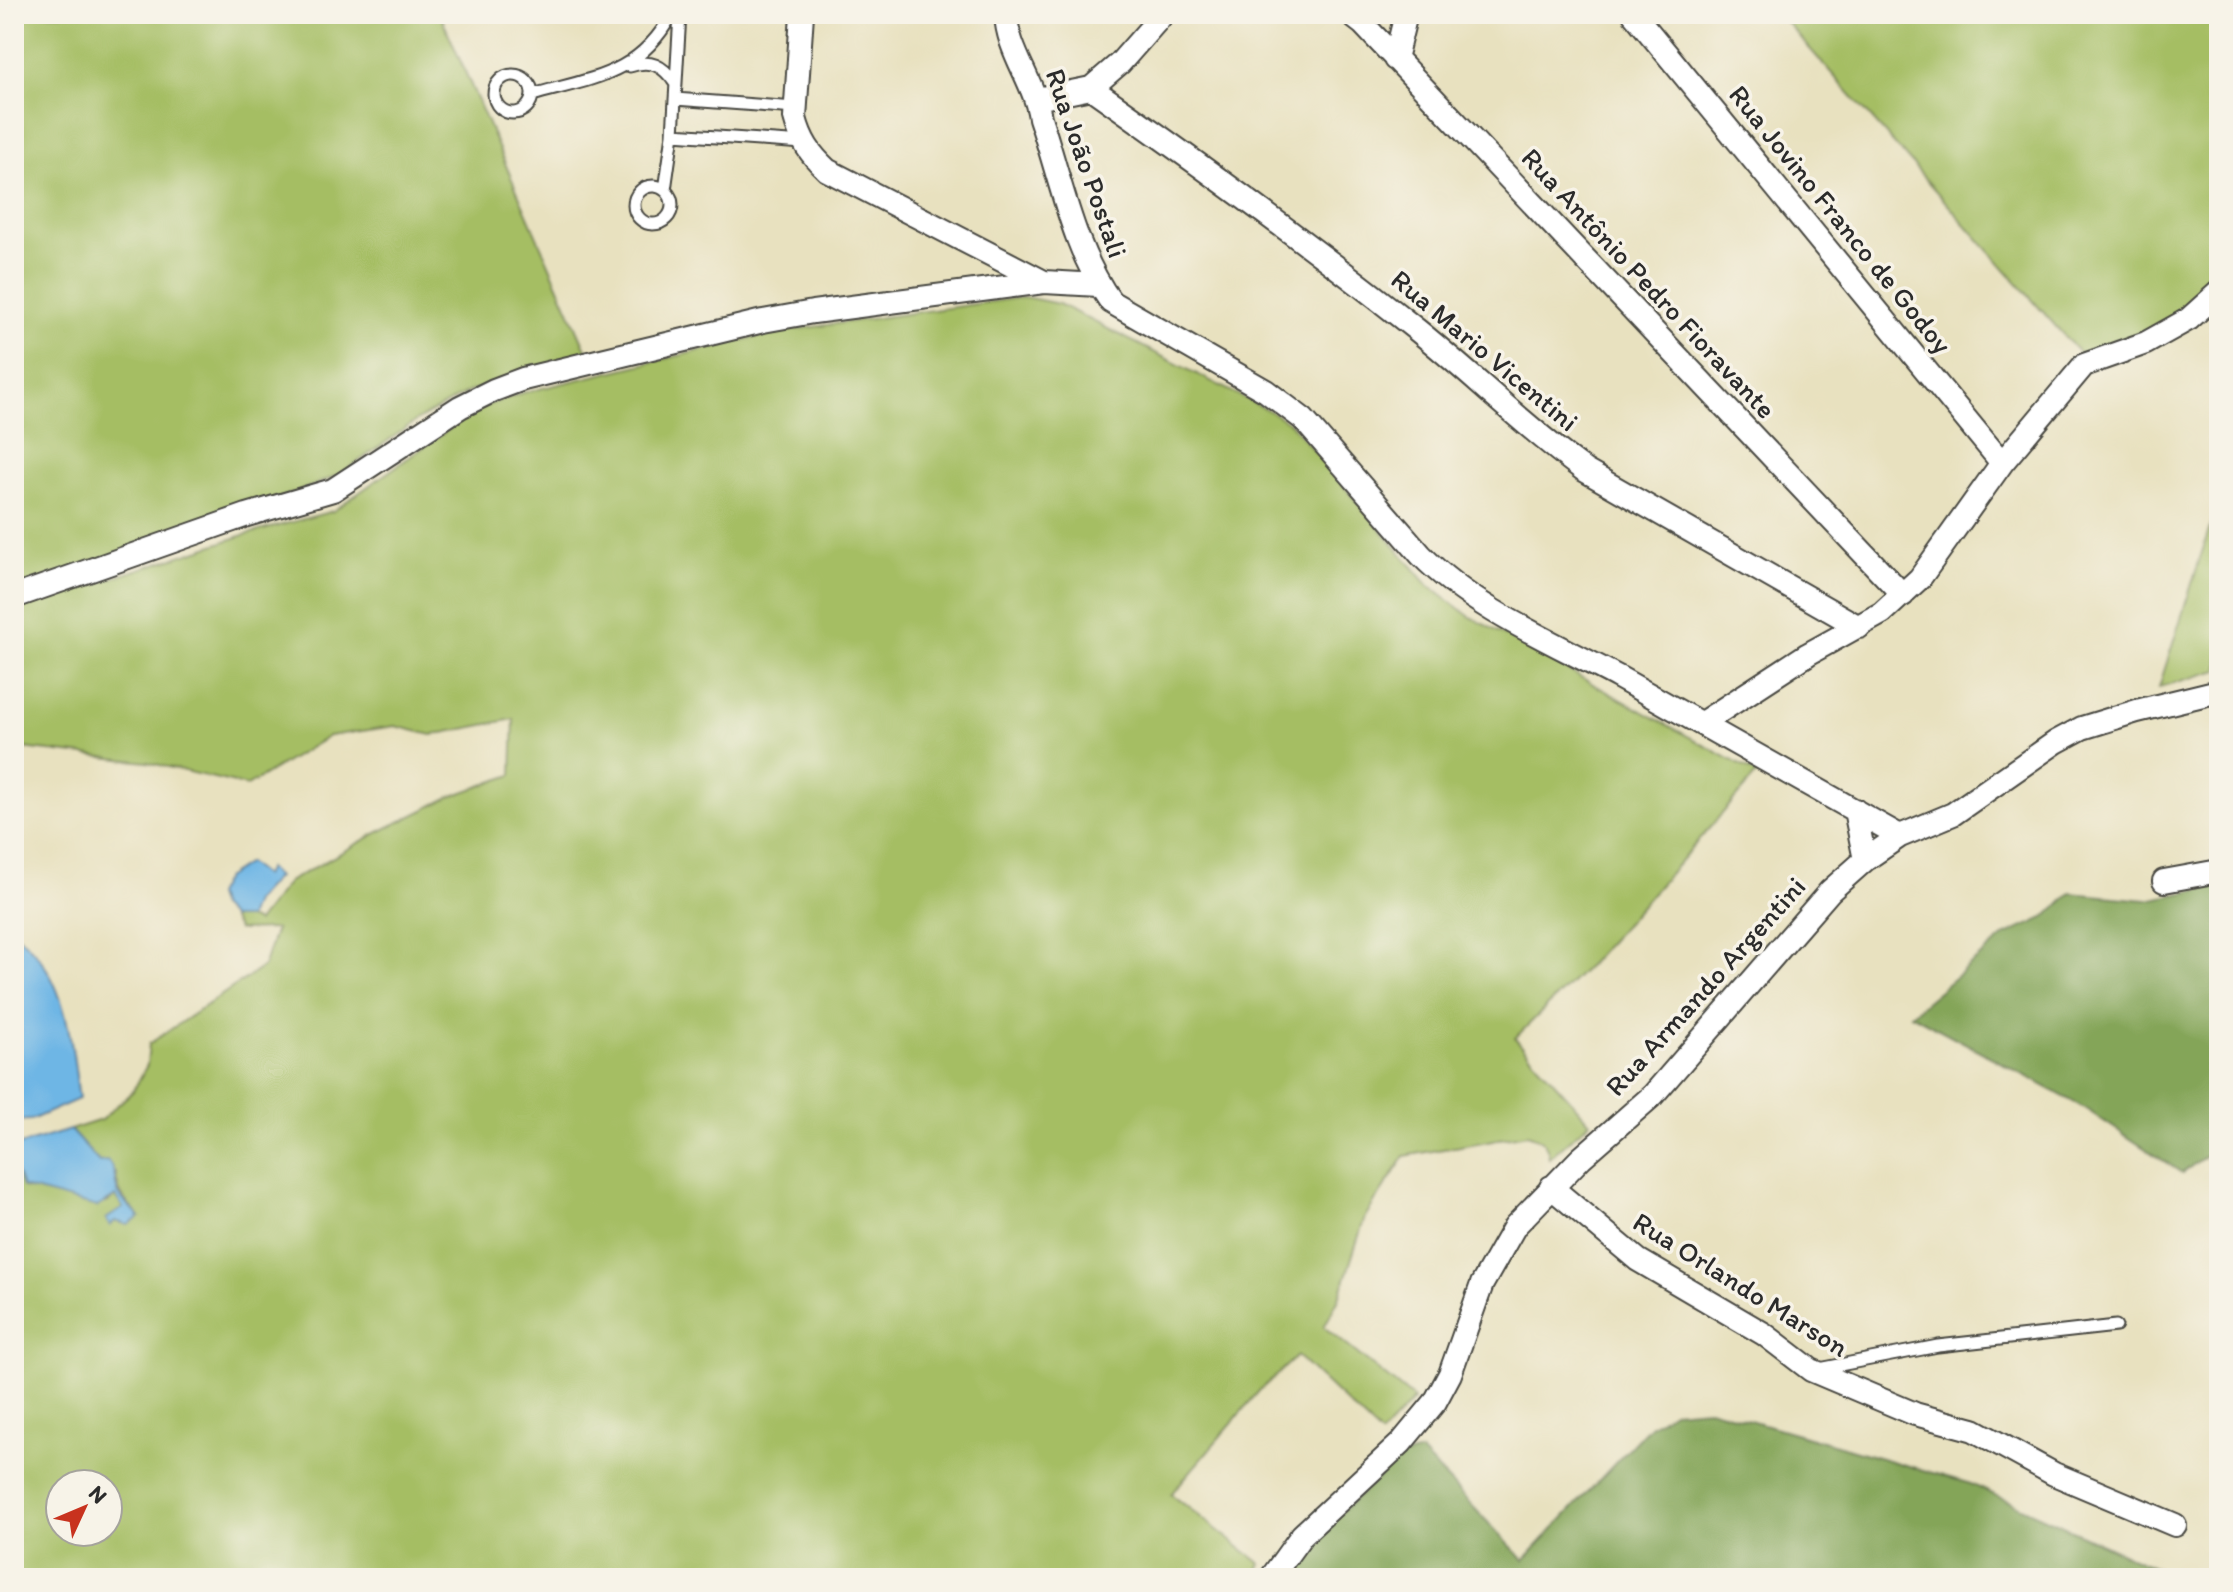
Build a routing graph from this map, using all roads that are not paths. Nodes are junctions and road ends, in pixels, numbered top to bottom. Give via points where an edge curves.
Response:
1 (672, 14) edge
2 (680, 14) edge
3 (802, 14) edge
4 (1006, 14) edge
5 (1163, 14) edge
6 (1350, 14) edge
7 (1406, 14) edge
8 (1634, 14) edge
9 (1395, 59) junction
10 (618, 71) junction
11 (676, 84) junction
12 (1091, 88) junction
13 (532, 95) dead end
14 (675, 99) junction
15 (1037, 99) junction
16 (795, 108) junction
17 (673, 134) junction
18 (804, 143) junction
19 (665, 190) dead end
20 (1044, 282) junction
21 (1099, 285) junction
22 (2219, 292) edge
23 (2002, 463) junction
24 (1903, 595) junction
25 (14, 597) edge
26 (1859, 627) junction
27 (2219, 691) edge
28 (1702, 723) junction
29 (1855, 810) junction
30 (1900, 836) junction
31 (1865, 860) junction
32 (2219, 871) edge
33 (2164, 881) dead end
34 (1551, 1187) junction
35 (2116, 1326) dead end
36 (1811, 1370) junction
37 (2175, 1525) dead end
38 (1271, 1578) edge

1 - 10 lane via 654,39
2 - 11 lane
3 - 16 street
4 - 15 street, Rua João Postali via 1015,52
5 - 12 street
6 - 9 street, Rua Antônio Pedro Fioravante
7 - 9 street
8 - 23 street, Rua Jovino Franco de Godoy
9 - 24 street, Rua Antônio Pedro Fioravante
10 - 11 lane via 653,63 667,70
10 - 13 lane
11 - 14 lane
12 - 15 street
12 - 26 street, Rua Mario Vicentini via 1360,285 1584,470
14 - 16 lane
14 - 17 lane
15 - 21 street, Rua João Postali via 1076,234
16 - 18 street
17 - 18 lane
17 - 19 lane
18 - 20 street via 827,170
20 - 21 street
20 - 25 street via 801,314 523,379 460,407 333,490
21 - 28 street via 1111,302 1266,391 1303,419 1442,576 1477,601
22 - 23 street via 2189,319 2146,343 2084,365
23 - 24 street
24 - 26 street
26 - 28 street
27 - 30 street, Rua Armando Argentini via 2082,728 1953,814
28 - 29 street
29 - 30 street
29 - 31 street
30 - 31 street, Rua Armando Argentini
31 - 34 street, Rua Armando Argentini via 1830,891 1653,1095
32 - 33 street
34 - 36 street, Rua Orlando Marson via 1638,1260 1764,1334
34 - 38 street, Rua Armando Argentini via 1498,1252 1450,1374 1421,1422 1302,1535
35 - 36 lane via 1938,1346
36 - 37 street, Rua Orlando Marson via 1915,1414 1974,1430 2054,1474

